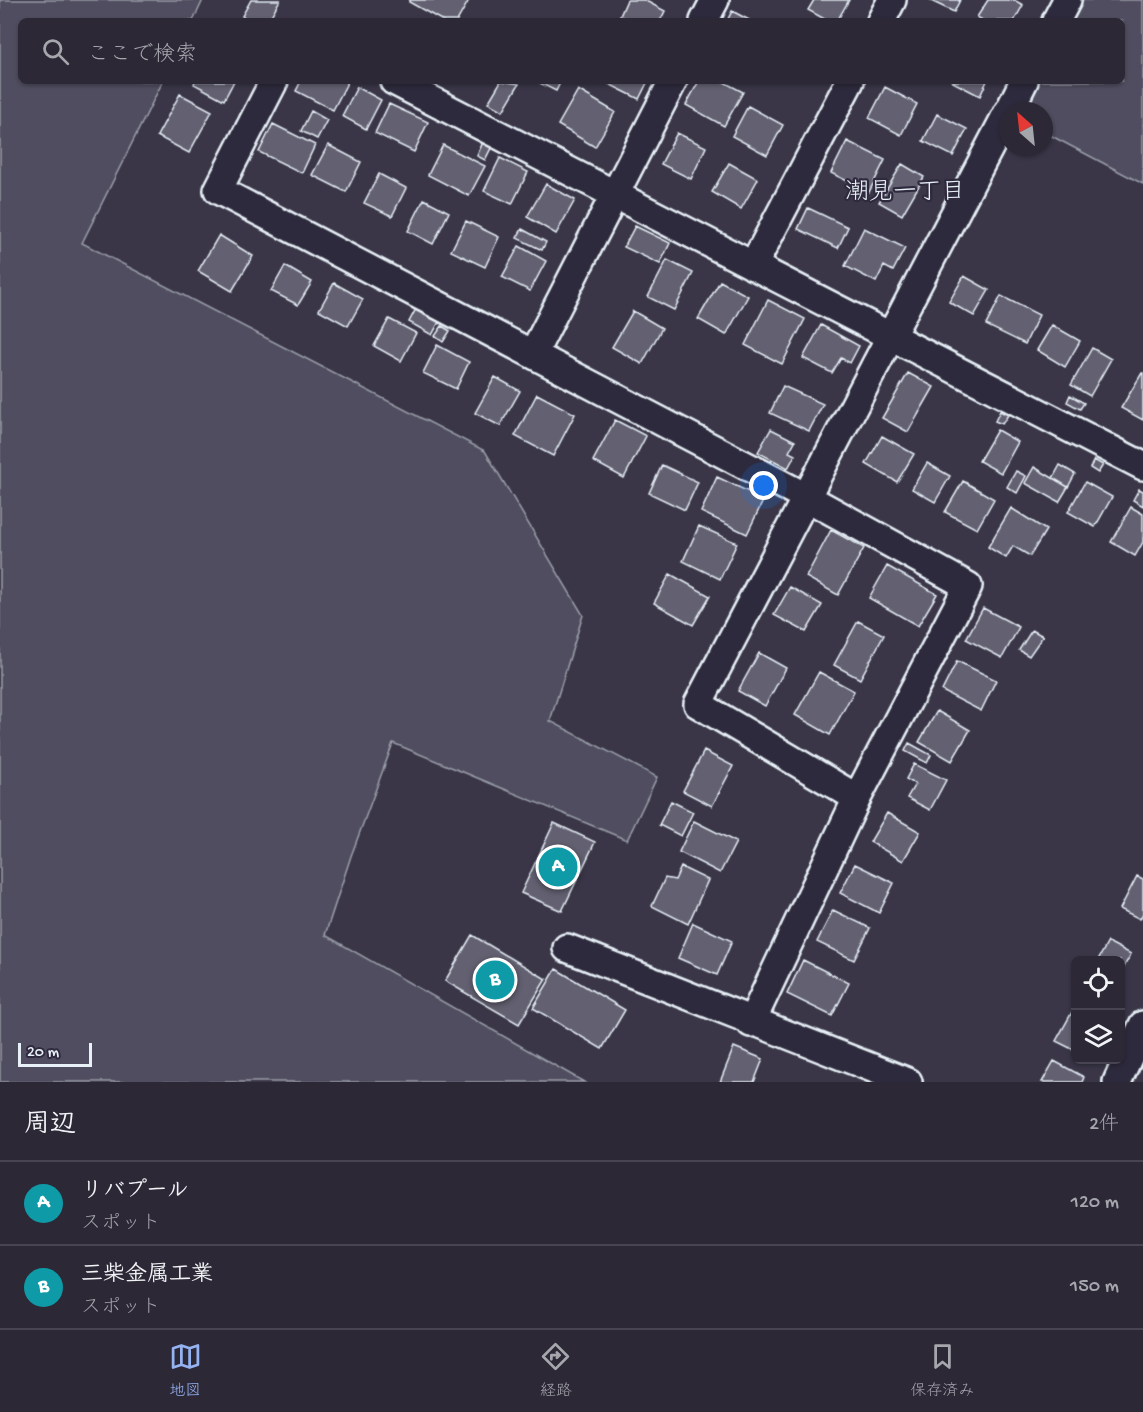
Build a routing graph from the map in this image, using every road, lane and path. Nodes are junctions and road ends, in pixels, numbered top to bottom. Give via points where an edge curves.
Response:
1 (715, 0) edge
2 (892, 0) edge
3 (1067, 0) edge
4 (706, 18) edge
5 (883, 18) edge
6 (1058, 18) edge
7 (272, 84) edge
8 (400, 84) edge
9 (671, 84) edge
10 (848, 84) edge
11 (1022, 84) edge
12 (1013, 102) edge
13 (999, 129) edge
14 (615, 193) junction
15 (753, 266) junction
16 (891, 338) junction
17 (533, 354) junction
18 (1143, 466) edge
19 (806, 497) junction
20 (857, 798) junction
21 (567, 948) dead end
22 (751, 1023) junction
23 (1143, 1025) edge
24 (908, 1082) edge
25 (1117, 1082) edge

1 - 4 street
2 - 5 street
3 - 6 street
7 - 17 street via 218,190
8 - 14 street
9 - 14 street
10 - 15 street
11 - 12 street
13 - 16 street
14 - 15 street
14 - 17 street
15 - 16 street
16 - 18 street
16 - 19 street
17 - 19 street
19 - 20 street via 698,704
19 - 20 street via 968,586
20 - 22 street
21 - 22 street
22 - 24 street
23 - 25 street

